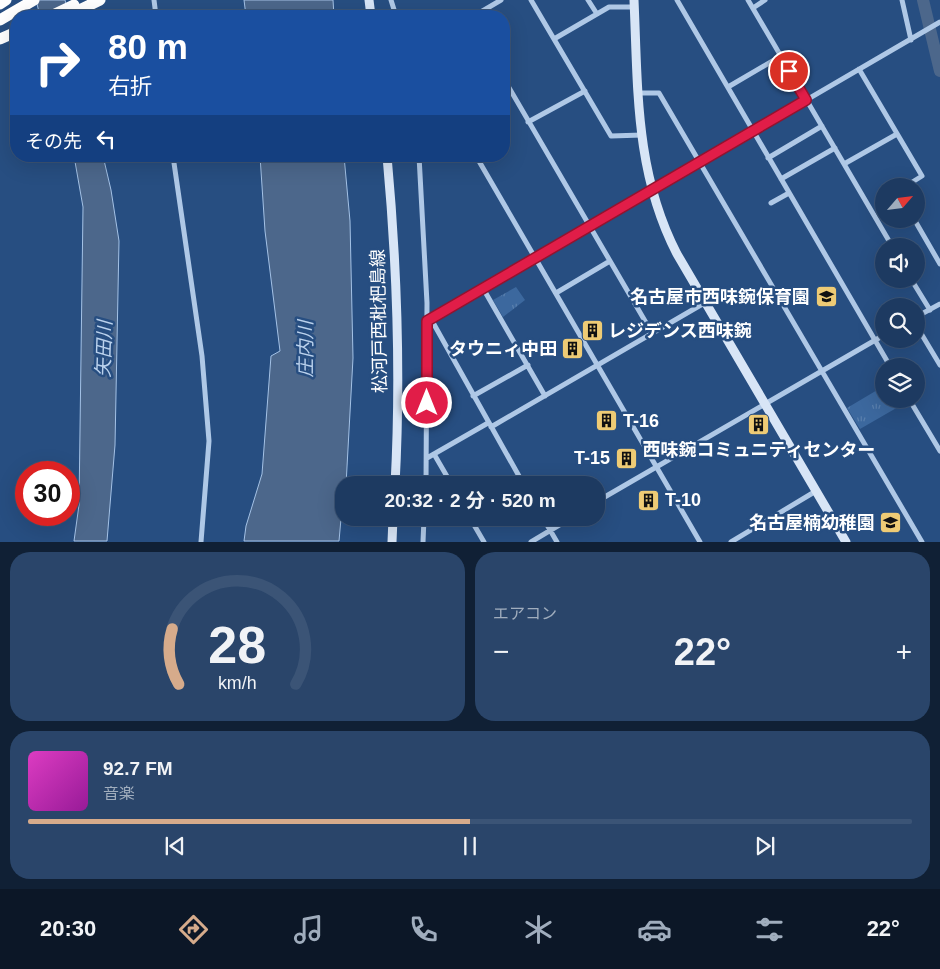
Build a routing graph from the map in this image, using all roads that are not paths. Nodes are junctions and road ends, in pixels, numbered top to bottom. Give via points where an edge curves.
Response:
1 (6, 0) edge
2 (34, 0) edge
3 (84, 0) edge
4 (100, 0) edge
5 (502, 0) edge
6 (531, 0) edge
7 (588, 0) edge
8 (677, 0) edge
9 (748, 0) edge
10 (765, 0) edge
11 (902, 0) edge
12 (0, 4) edge
13 (634, 4) edge
14 (753, 8) junction
15 (17, 10) edge
16 (63, 10) edge
17 (79, 10) edge
18 (484, 10) edge
19 (596, 14) junction
20 (940, 22) edge
21 (554, 39) junction
22 (911, 40) junction
23 (780, 56) junction
24 (859, 70) junction
25 (728, 87) junction
26 (510, 90) edge
27 (585, 92) junction
28 (639, 93) junction
29 (806, 100) junction
30 (528, 122) junction
31 (822, 126) junction
32 (753, 131) junction
33 (897, 134) junction
34 (642, 135) junction
35 (835, 148) junction
36 (768, 158) junction
37 (174, 162) edge
38 (388, 162) edge
39 (419, 162) edge
40 (479, 162) edge
41 (699, 162) junction
42 (844, 164) junction
43 (919, 178) edge
44 (781, 179) junction
45 (651, 190) junction
46 (789, 193) junction
47 (771, 203) dead end
48 (590, 225) junction
49 (919, 228) edge
50 (887, 238) edge
51 (536, 259) junction
52 (610, 261) junction
53 (940, 264) edge
54 (917, 288) edge
55 (484, 290) junction
56 (556, 293) junction
57 (706, 302) junction
58 (940, 304) edge
59 (930, 310) junction
60 (925, 312) edge
61 (429, 320) junction
62 (652, 333) junction
63 (875, 340) joint
64 (925, 340) edge
65 (528, 365) junction
66 (598, 365) junction
67 (940, 365) edge
68 (821, 371) junction
69 (473, 396) junction
70 (546, 396) junction
71 (764, 403) junction
72 (915, 408) edge
73 (490, 425) junction
74 (939, 448) edge
75 (434, 454) junction
76 (427, 458) junction
77 (656, 466) junction
78 (395, 476) edge
79 (426, 476) edge
80 (447, 476) edge
81 (519, 476) edge
82 (816, 491) junction
83 (605, 497) edge
84 (393, 526) edge
85 (424, 526) edge
86 (475, 526) edge
87 (548, 526) edge
88 (557, 526) edge
89 (550, 530) junction
90 (201, 542) edge
91 (392, 542) edge
92 (423, 542) edge
93 (484, 542) edge
94 (530, 542) edge
95 (557, 542) edge
96 (700, 542) edge
97 (731, 542) edge
98 (846, 542) edge
99 (922, 542) edge

1 - 12 highway
2 - 15 highway
3 - 16 highway
4 - 17 highway
5 - 18 street
6 - 21 street
7 - 19 street
8 - 25 street
9 - 14 street
10 - 14 street
11 - 22 street
13 - 19 street via 610,7
13 - 28 street
14 - 23 street
19 - 21 street
20 - 22 street
21 - 27 street
22 - 24 street
23 - 25 street
23 - 29 street
24 - 29 street
24 - 33 street
25 - 32 street
26 - 30 street
27 - 30 street
27 - 34 street via 611,136
28 - 34 street
28 - 41 street via 659,94
29 - 31 street
29 - 32 street
30 - 48 street
31 - 35 street
31 - 36 street
32 - 36 street
32 - 41 street
33 - 42 street
33 - 43 street via 922,176
34 - 45 street
35 - 42 street
35 - 44 street
36 - 44 street
37 - 90 street via 202,356 209,441
38 - 78 street, 松河戸西枇杷島線 via 398,345
39 - 61 street
40 - 51 street
41 - 45 street
41 - 68 street
42 - 50 street
44 - 46 street
45 - 48 street
45 - 57 street via 668,237
46 - 47 street
46 - 63 street
48 - 51 street
48 - 52 street
49 - 53 street
51 - 55 street
51 - 56 street
52 - 56 street
52 - 62 street
54 - 59 street
55 - 61 street
55 - 65 street
56 - 66 street
57 - 62 street
57 - 71 street
58 - 59 street
59 - 60 street
61 - 69 street
61 - 76 street
62 - 66 street
63 - 68 street
64 - 67 street
65 - 69 street
65 - 70 street
66 - 70 street
66 - 77 street
68 - 71 street
68 - 99 street
69 - 73 street
70 - 73 street
71 - 77 street
71 - 82 street
72 - 74 street
73 - 75 street
73 - 81 street
75 - 76 street
75 - 80 street
76 - 79 street
77 - 83 street
77 - 96 street
82 - 97 street
82 - 98 street
84 - 91 street
85 - 92 street
86 - 93 street
87 - 89 street
88 - 89 street
89 - 94 street
89 - 95 street

